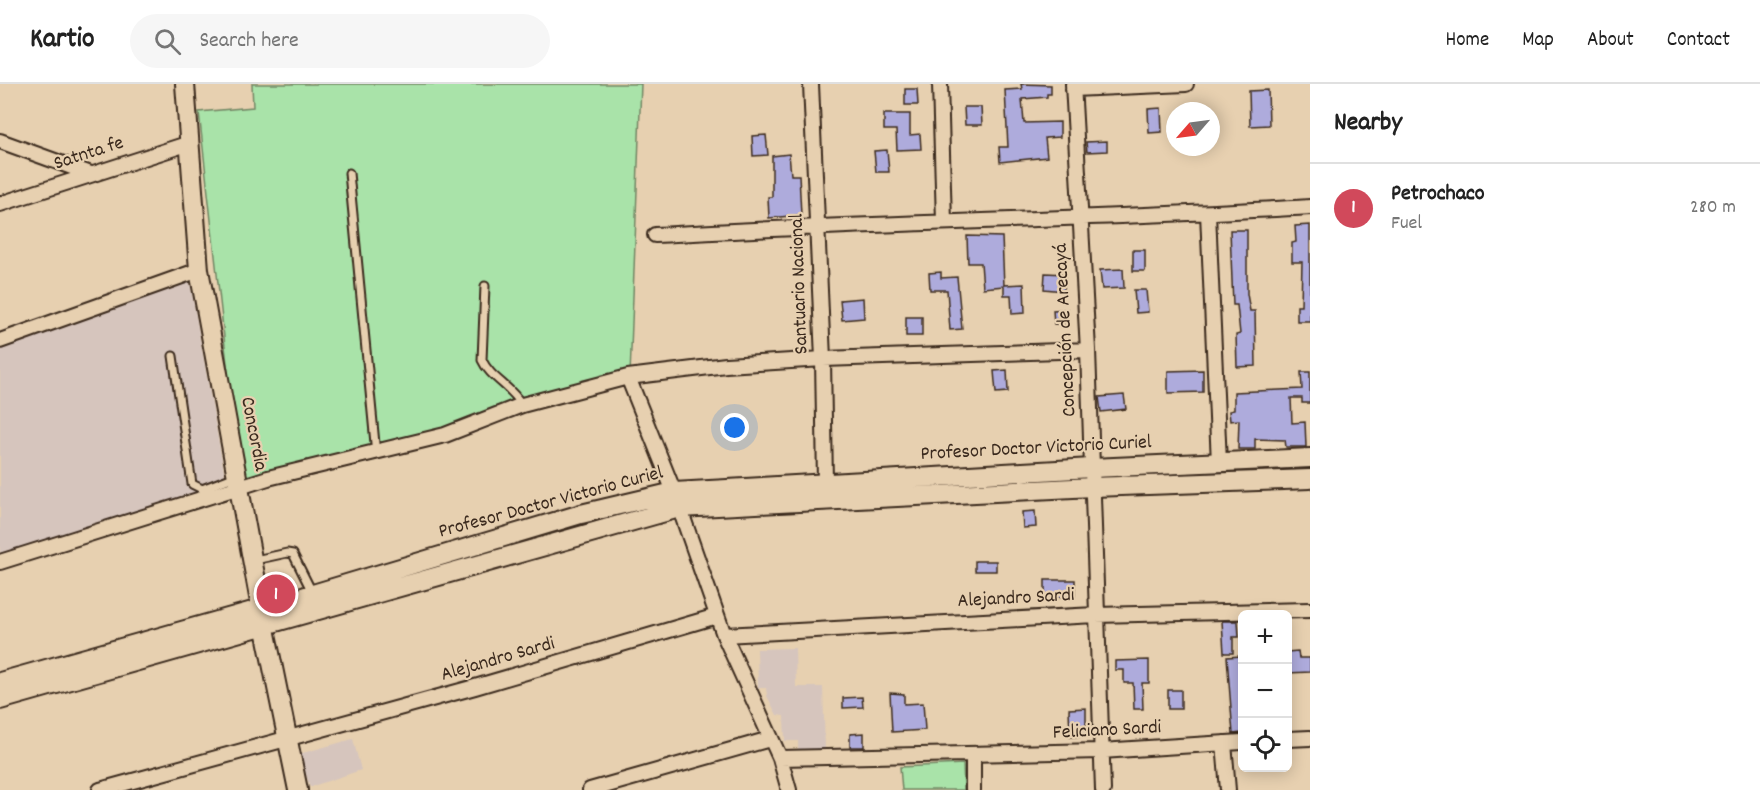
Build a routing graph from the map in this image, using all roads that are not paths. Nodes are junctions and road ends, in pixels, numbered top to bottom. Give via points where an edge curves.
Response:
1 (184, 84) edge
2 (811, 84) edge
3 (940, 84) edge
4 (1186, 84) edge
5 (1073, 86) edge
6 (0, 141) edge
7 (190, 142) junction
8 (350, 173) dead end
9 (90, 174) junction
10 (0, 204) edge
11 (1310, 207) edge
12 (1208, 213) junction
13 (1080, 217) junction
14 (944, 222) junction
15 (818, 225) junction
16 (654, 235) dead end
17 (199, 270) junction
18 (485, 285) dead end
19 (0, 341) edge
20 (1088, 350) junction
21 (173, 356) dead end
22 (823, 359) junction
23 (628, 377) junction
24 (522, 405) junction
25 (376, 453) junction
26 (1310, 458) edge
27 (1219, 463) junction
28 (1092, 468) junction
29 (1310, 479) edge
30 (239, 481) junction
31 (825, 483) junction
32 (1093, 487) junction
33 (676, 500) junction
34 (253, 560) junction
35 (0, 562) edge
36 (314, 594) junction
37 (1310, 610) edge
38 (1095, 615) junction
39 (262, 616) junction
40 (717, 616) junction
41 (724, 634) junction
42 (0, 682) edge
43 (0, 700) edge
44 (287, 736) junction
45 (1310, 738) edge
46 (770, 739) junction
47 (1292, 739) edge
48 (1238, 742) edge
49 (1224, 743) junction
50 (1101, 752) junction
51 (973, 755) junction
52 (780, 758) junction
53 (142, 784) edge
54 (100, 790) edge
55 (298, 790) edge
56 (590, 790) edge
57 (789, 790) edge
58 (973, 790) edge
59 (1103, 790) edge
60 (1228, 790) edge

1 - 7 main road, Concordia
2 - 15 street, Santuario Nacional
3 - 14 street
4 - 5 street
5 - 13 street, Concepción de Arecayá
6 - 9 street
7 - 9 street, Satnta fe
7 - 17 main road, Concordia
8 - 25 lane
9 - 10 street, Satnta fe
11 - 12 street
12 - 13 street
12 - 27 street
13 - 14 street
13 - 20 street, Concepción de Arecayá
14 - 15 street
15 - 16 street
15 - 22 street, Santuario Nacional
17 - 19 street
17 - 30 main road, Concordia
18 - 24 lane via 482,360 486,370 514,392
20 - 22 street
20 - 28 street, Concepción de Arecayá
21 - 30 lane via 192,484 202,489
22 - 23 street
22 - 31 street, Santuario Nacional
23 - 24 street
23 - 33 street
24 - 25 street via 456,431
25 - 30 street
26 - 27 main road, Profesor Doctor Victorio Curiel
27 - 28 main road, Profesor Doctor Victorio Curiel
28 - 31 main road, Profesor Doctor Victorio Curiel
28 - 32 street, Concepción de Arecayá
29 - 32 main road, Profesor Doctor Victorio Curiel
30 - 34 main road, Concordia
30 - 35 street
31 - 33 main road, Profesor Doctor Victorio Curiel
32 - 33 main road, Profesor Doctor Victorio Curiel
32 - 38 street, Concepción de Arecayá
33 - 36 main road, Profesor Doctor Victorio Curiel via 581,514
33 - 39 main road, Profesor Doctor Victorio Curiel
33 - 40 street
34 - 36 lane via 293,554
34 - 39 main road, Concordia
36 - 39 main road, Profesor Doctor Victorio Curiel
37 - 38 street, Alejandro Sardi
38 - 41 street, Alejandro Sardi
38 - 50 street, Concepción de Arecayá
39 - 42 main road, Profesor Doctor Victorio Curiel
39 - 43 main road, Profesor Doctor Victorio Curiel
39 - 44 main road, Concordia
40 - 41 street
40 - 44 street, Alejandro Sardi via 475,687
41 - 46 street
44 - 53 street, Alejandro Sardi
44 - 55 main road, Concordia
45 - 47 street
46 - 52 street
46 - 56 street
48 - 49 street, Feliciano Sardi
49 - 50 street, Feliciano Sardi
49 - 60 street
50 - 51 street, Feliciano Sardi
50 - 59 street, Concepción de Arecayá
51 - 52 street, Feliciano Sardi
51 - 58 street
52 - 57 street
53 - 54 street, Alejandro Sardi

